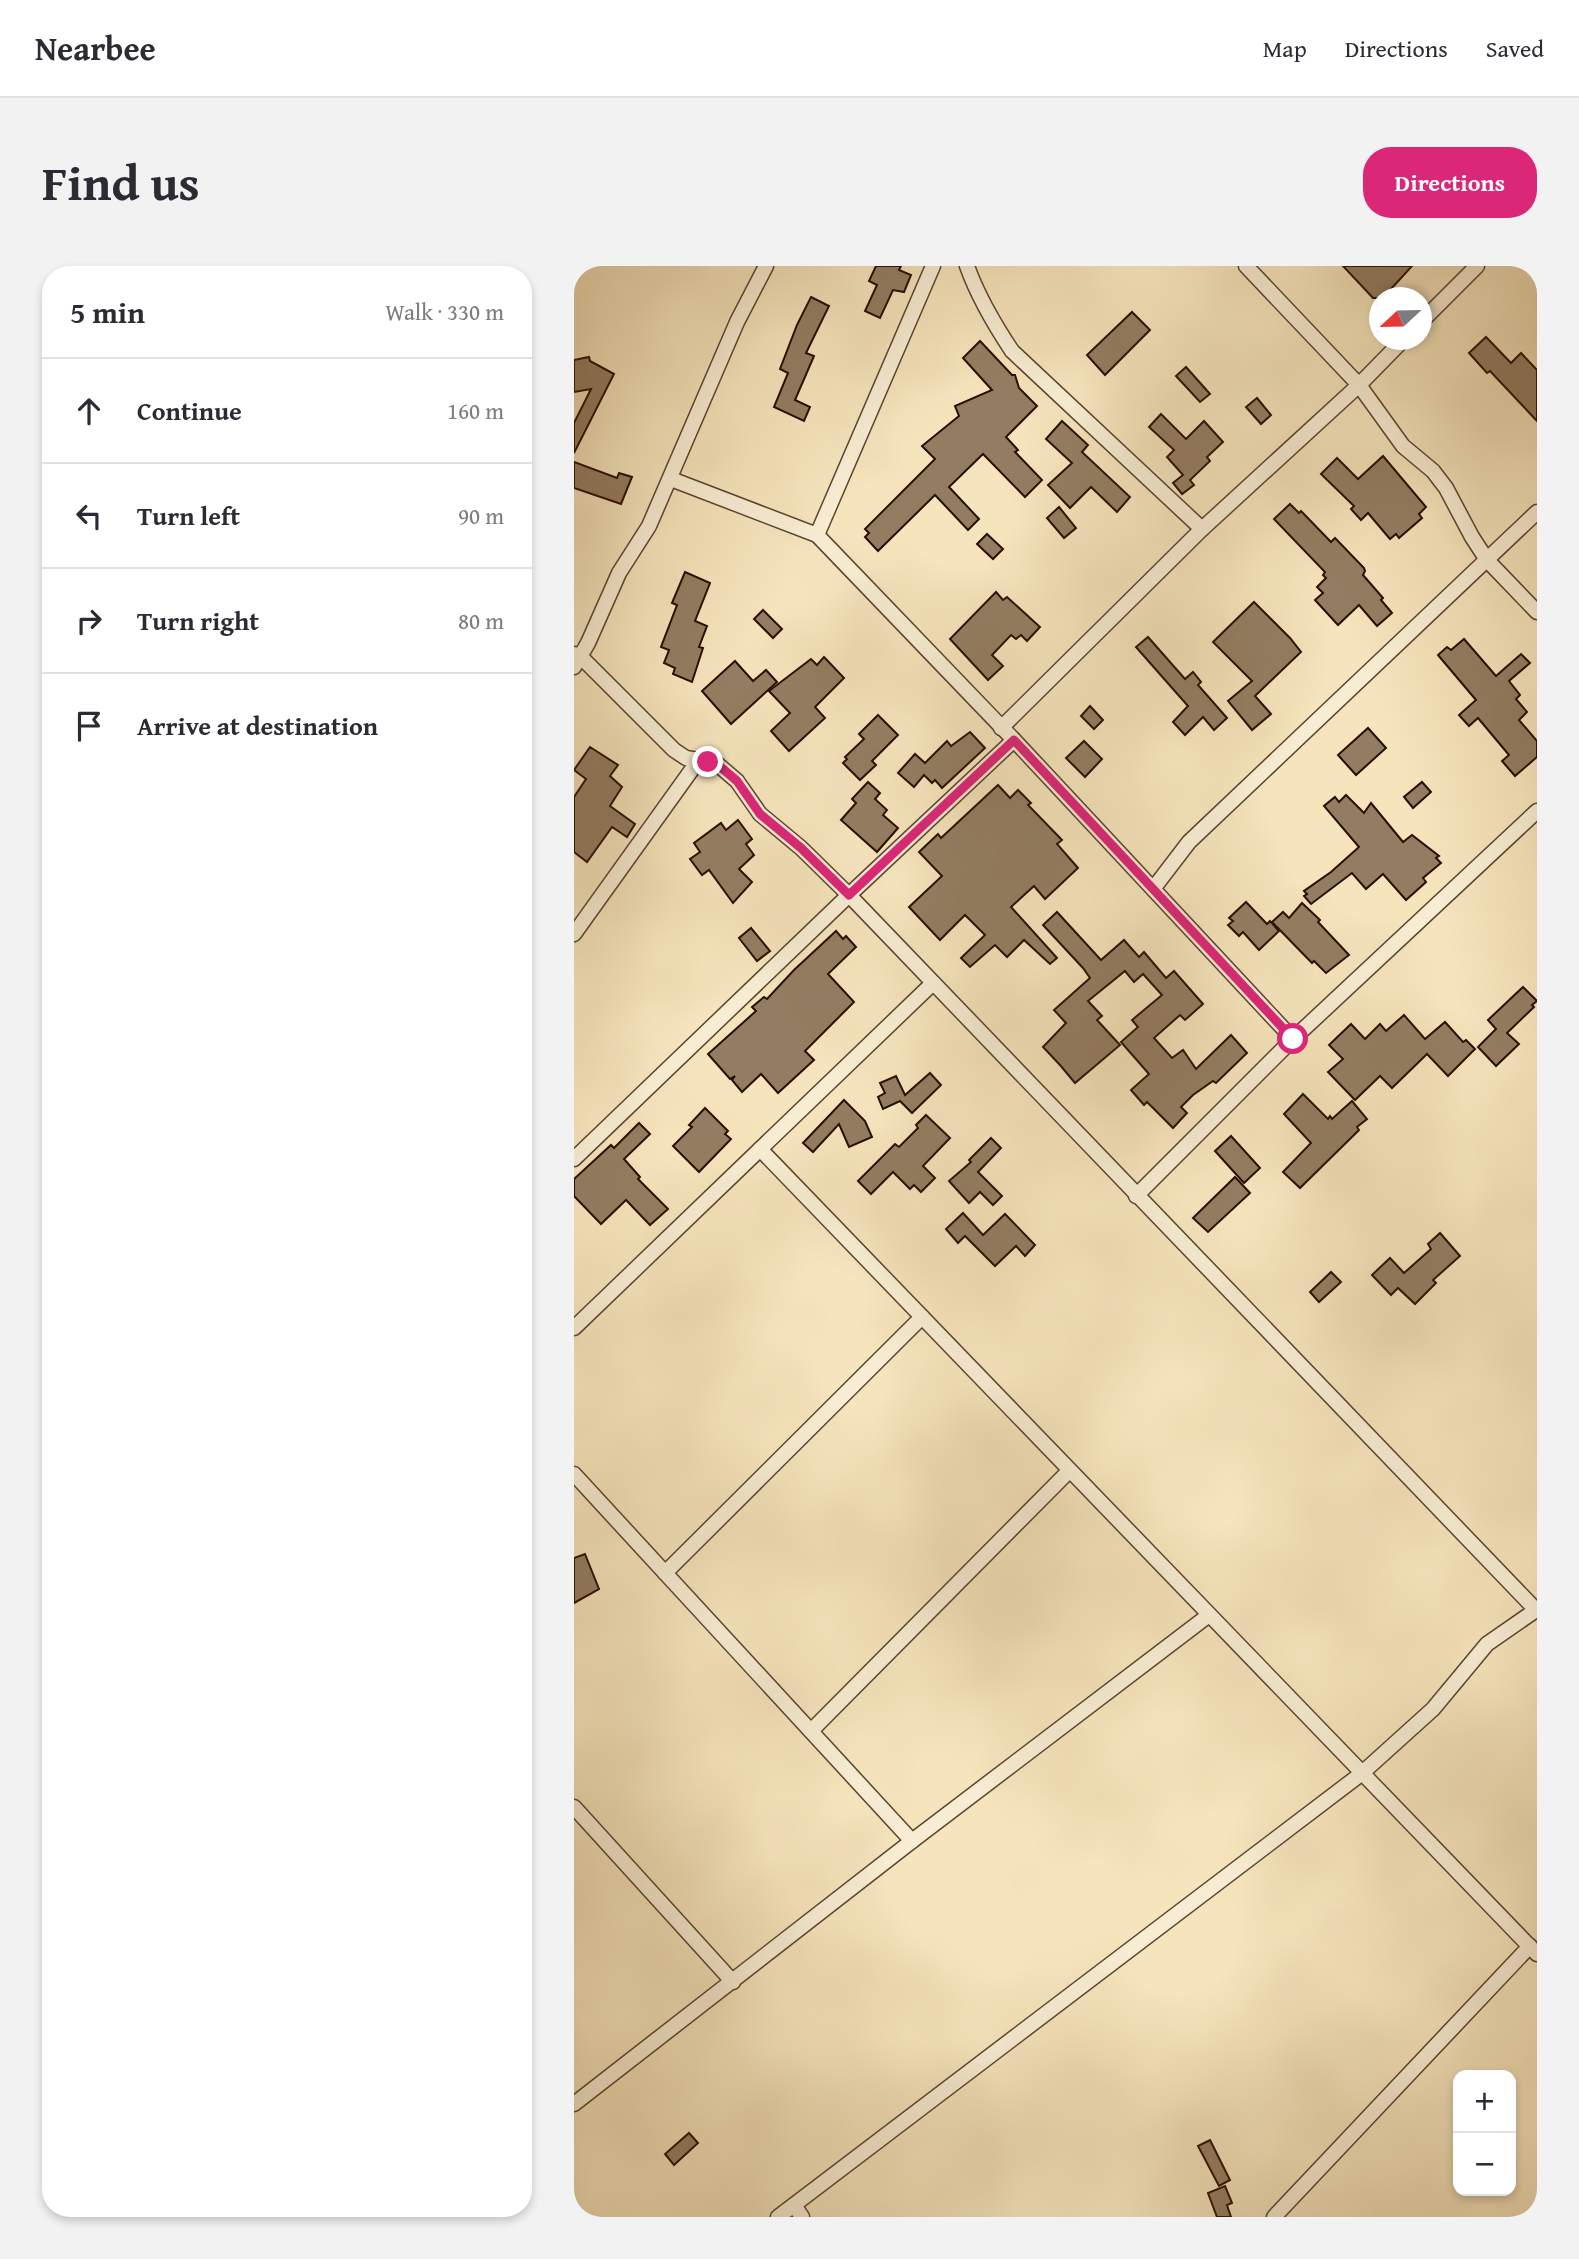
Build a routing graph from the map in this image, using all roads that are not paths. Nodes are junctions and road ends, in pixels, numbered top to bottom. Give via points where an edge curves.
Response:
1 (766, 266) edge
2 (933, 266) edge
3 (967, 266) edge
4 (1246, 266) edge
5 (1477, 266) edge
6 (1432, 311) edge
7 (1394, 350) edge
8 (1359, 384) junction
9 (671, 479) junction
10 (1537, 512) edge
11 (1202, 529) junction
12 (817, 535) junction
13 (1487, 560) junction
14 (1537, 612) edge
15 (576, 659) edge
16 (1001, 728) junction
17 (1014, 740) junction
18 (698, 761) junction
19 (1537, 811) edge
20 (1153, 889) junction
21 (849, 895) junction
22 (574, 934) edge
23 (933, 983) junction
24 (1293, 1039) junction
25 (760, 1149) junction
26 (574, 1159) edge
27 (1136, 1196) junction
28 (922, 1317) junction
29 (574, 1328) edge
30 (1069, 1471) junction
31 (574, 1474) edge
32 (665, 1573) junction
33 (1536, 1611) edge
34 (1209, 1615) junction
35 (811, 1731) junction
36 (1362, 1774) junction
37 (574, 1807) edge
38 (912, 1841) junction
39 (1533, 1950) edge
40 (733, 1982) junction
41 (574, 2104) edge
42 (798, 2211) edge
43 (778, 2217) edge
44 (1274, 2217) edge

1 - 9 street via 737,322
2 - 12 street
3 - 11 street via 992,322 1013,351
4 - 8 street
5 - 6 street
7 - 8 street
8 - 11 street
8 - 13 street via 1403,446 1446,488
9 - 12 street
9 - 15 street
10 - 13 street
11 - 16 street
12 - 16 street
13 - 14 street
13 - 20 street via 1189,842
15 - 18 street via 662,739 686,758
16 - 17 street
17 - 20 street
17 - 21 street
18 - 21 street via 716,763 737,781 760,814
18 - 22 street
19 - 24 street
20 - 24 street
21 - 23 street
21 - 26 street
23 - 25 street
23 - 27 street
24 - 27 street
25 - 28 street
25 - 29 street
27 - 33 street
28 - 30 street
28 - 32 street
30 - 34 street
30 - 35 street
31 - 32 street
32 - 35 street
33 - 36 street via 1488,1644 1433,1709
34 - 36 street
34 - 38 street
35 - 38 street
36 - 39 street
36 - 42 street
37 - 40 street
38 - 40 street
39 - 44 street
40 - 41 street
42 - 43 street

